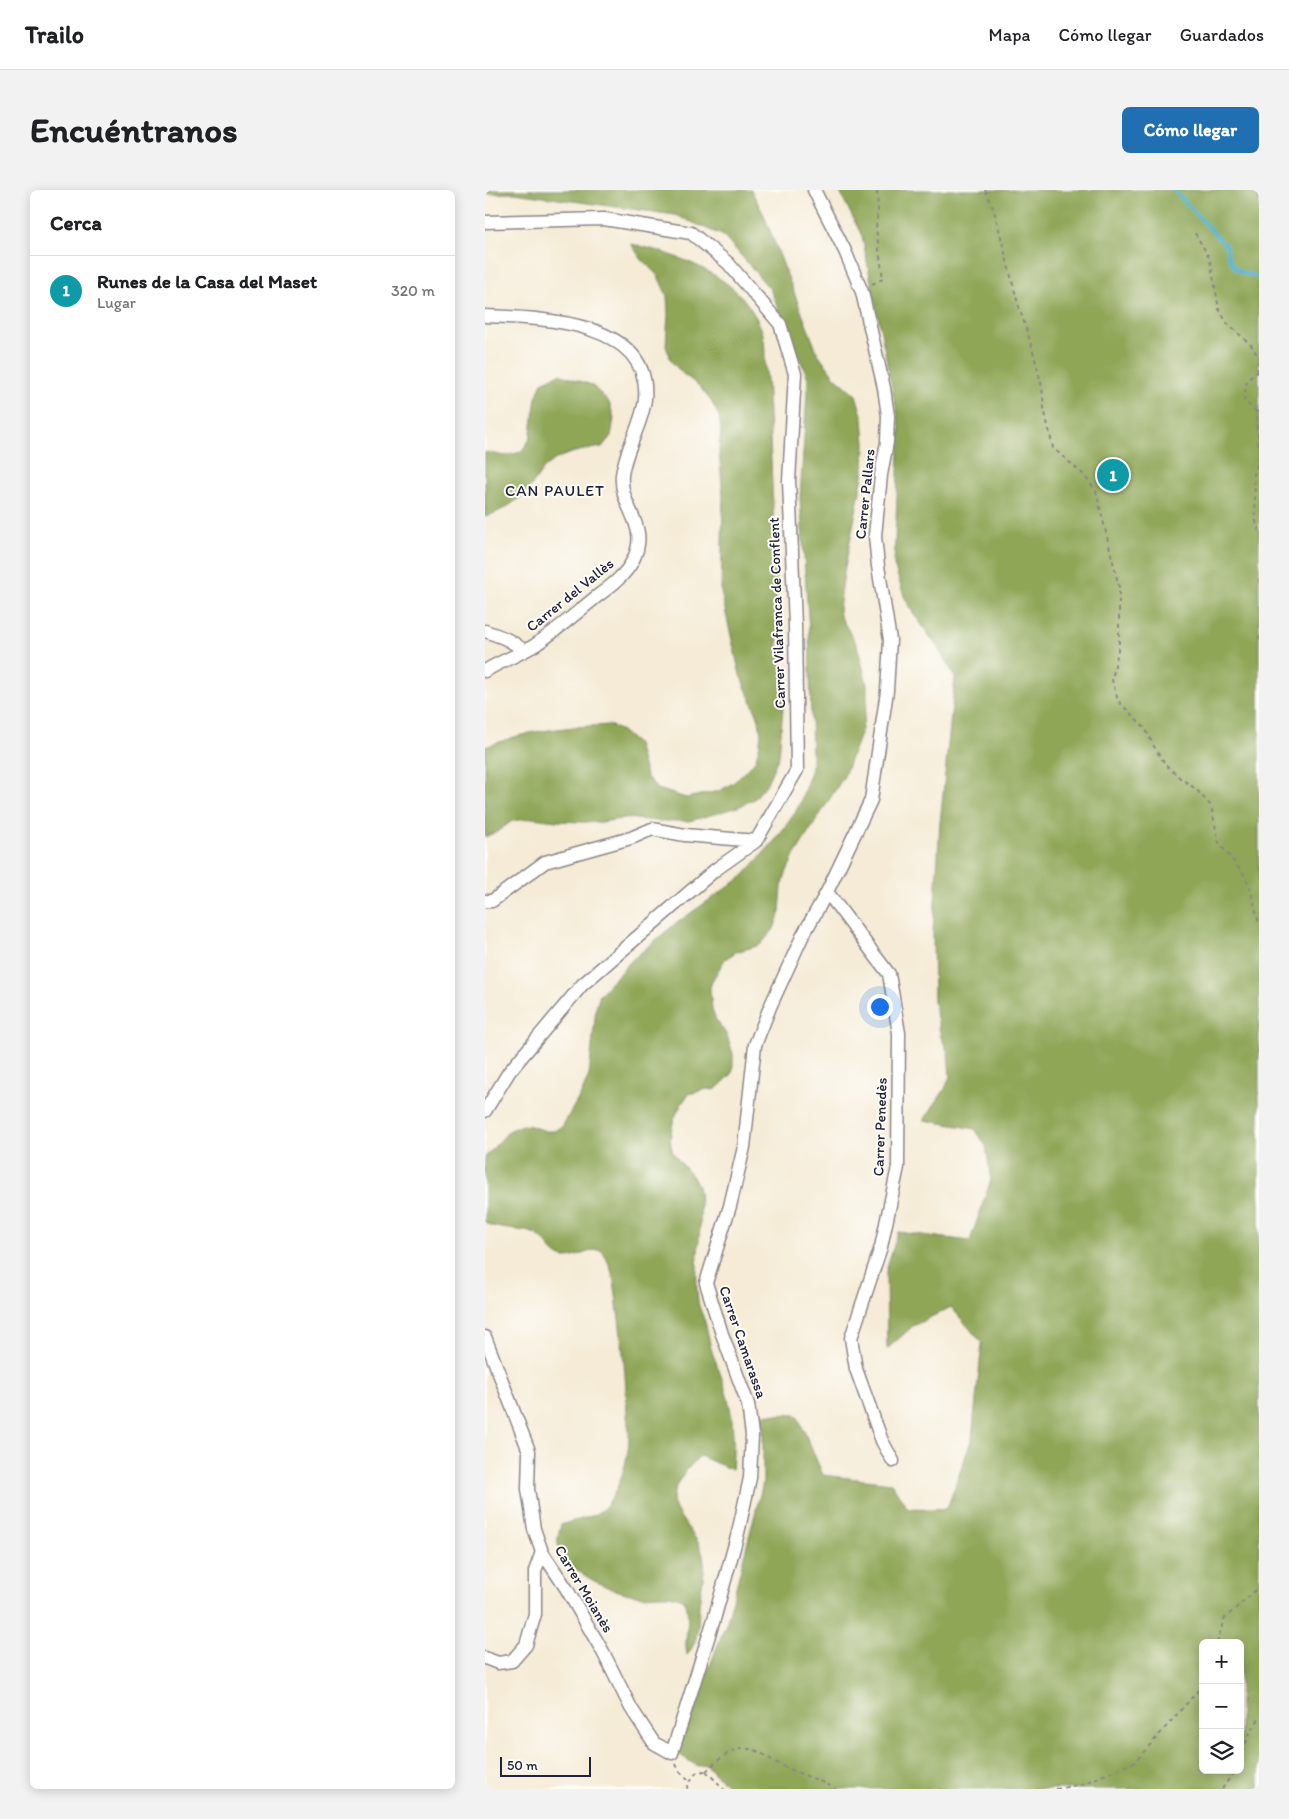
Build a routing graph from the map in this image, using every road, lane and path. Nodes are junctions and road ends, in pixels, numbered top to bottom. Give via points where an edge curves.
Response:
1 (814, 190) edge
2 (877, 190) edge
3 (985, 190) edge
4 (485, 222) edge
5 (1195, 233) dead end
6 (860, 286) junction
7 (485, 316) edge
8 (1259, 359) edge
9 (1258, 373) edge
10 (1258, 411) edge
11 (1259, 532) edge
12 (485, 631) edge
13 (524, 651) junction
14 (485, 671) edge
15 (756, 841) junction
16 (827, 892) junction
17 (485, 901) edge
18 (1259, 924) edge
19 (485, 1110) edge
20 (485, 1337) edge
21 (893, 1461) dead end
22 (542, 1552) junction
23 (1259, 1587) edge
24 (1218, 1639) edge
25 (485, 1658) edge
26 (1199, 1690) edge
27 (1259, 1719) edge
28 (1244, 1748) edge
29 (672, 1753) junction
30 (706, 1771) junction
31 (1232, 1774) edge
32 (690, 1781) junction
33 (687, 1789) edge
34 (724, 1789) edge
35 (835, 1789) edge
36 (1056, 1789) edge
37 (1222, 1789) edge

1 - 6 street, Carrer Pallars
2 - 6 path via 876,228 883,279
3 - 18 path via 1032,347 1053,448 1083,474 1096,491 1119,586 1119,645 1112,680 1118,701 1145,728 1165,764 1211,806 1219,843 1245,876
4 - 15 street, Carrer Vilafranca de Conflent via 604,219 691,233 728,263 780,324 795,374 789,481 797,770
5 - 8 path via 1210,259 1219,309
6 - 16 street, Carrer Pallars via 873,333 888,416 875,536 890,640 887,690 871,800
7 - 13 street, Carrer del Vallès via 552,321 612,338 637,361 645,386 641,418 622,477 625,500 638,528 637,551 632,562 612,584
8 - 9 path
9 - 10 path via 1247,380 1244,400
10 - 11 path via 1259,456 1254,474
12 - 13 street via 503,636
13 - 14 street, Carrer del Vallès
15 - 17 street via 685,836 652,829 545,862 492,901
15 - 19 street, Carrer Vilafranca de Conflent via 715,870 582,985 509,1072
16 - 21 street, Carrer Penedès via 889,974 899,1033 898,1167 881,1247 851,1338 856,1369 882,1441
16 - 29 street, Carrer Camarassa via 802,937 755,1044 744,1147 706,1283 748,1404 752,1436 750,1478 715,1616
20 - 22 street, Carrer Moianès via 529,1451 528,1489 534,1529
22 - 25 street via 535,1571 535,1614 526,1645 512,1661 498,1663
22 - 29 street, Carrer Moianès via 567,1588 641,1724 654,1743
23 - 24 path via 1224,1619
26 - 36 path via 1135,1762 1081,1784
27 - 28 path
29 - 32 path via 679,1771
30 - 32 path via 697,1772
30 - 34 path
30 - 35 path via 729,1752 754,1750
31 - 37 path
32 - 33 path

